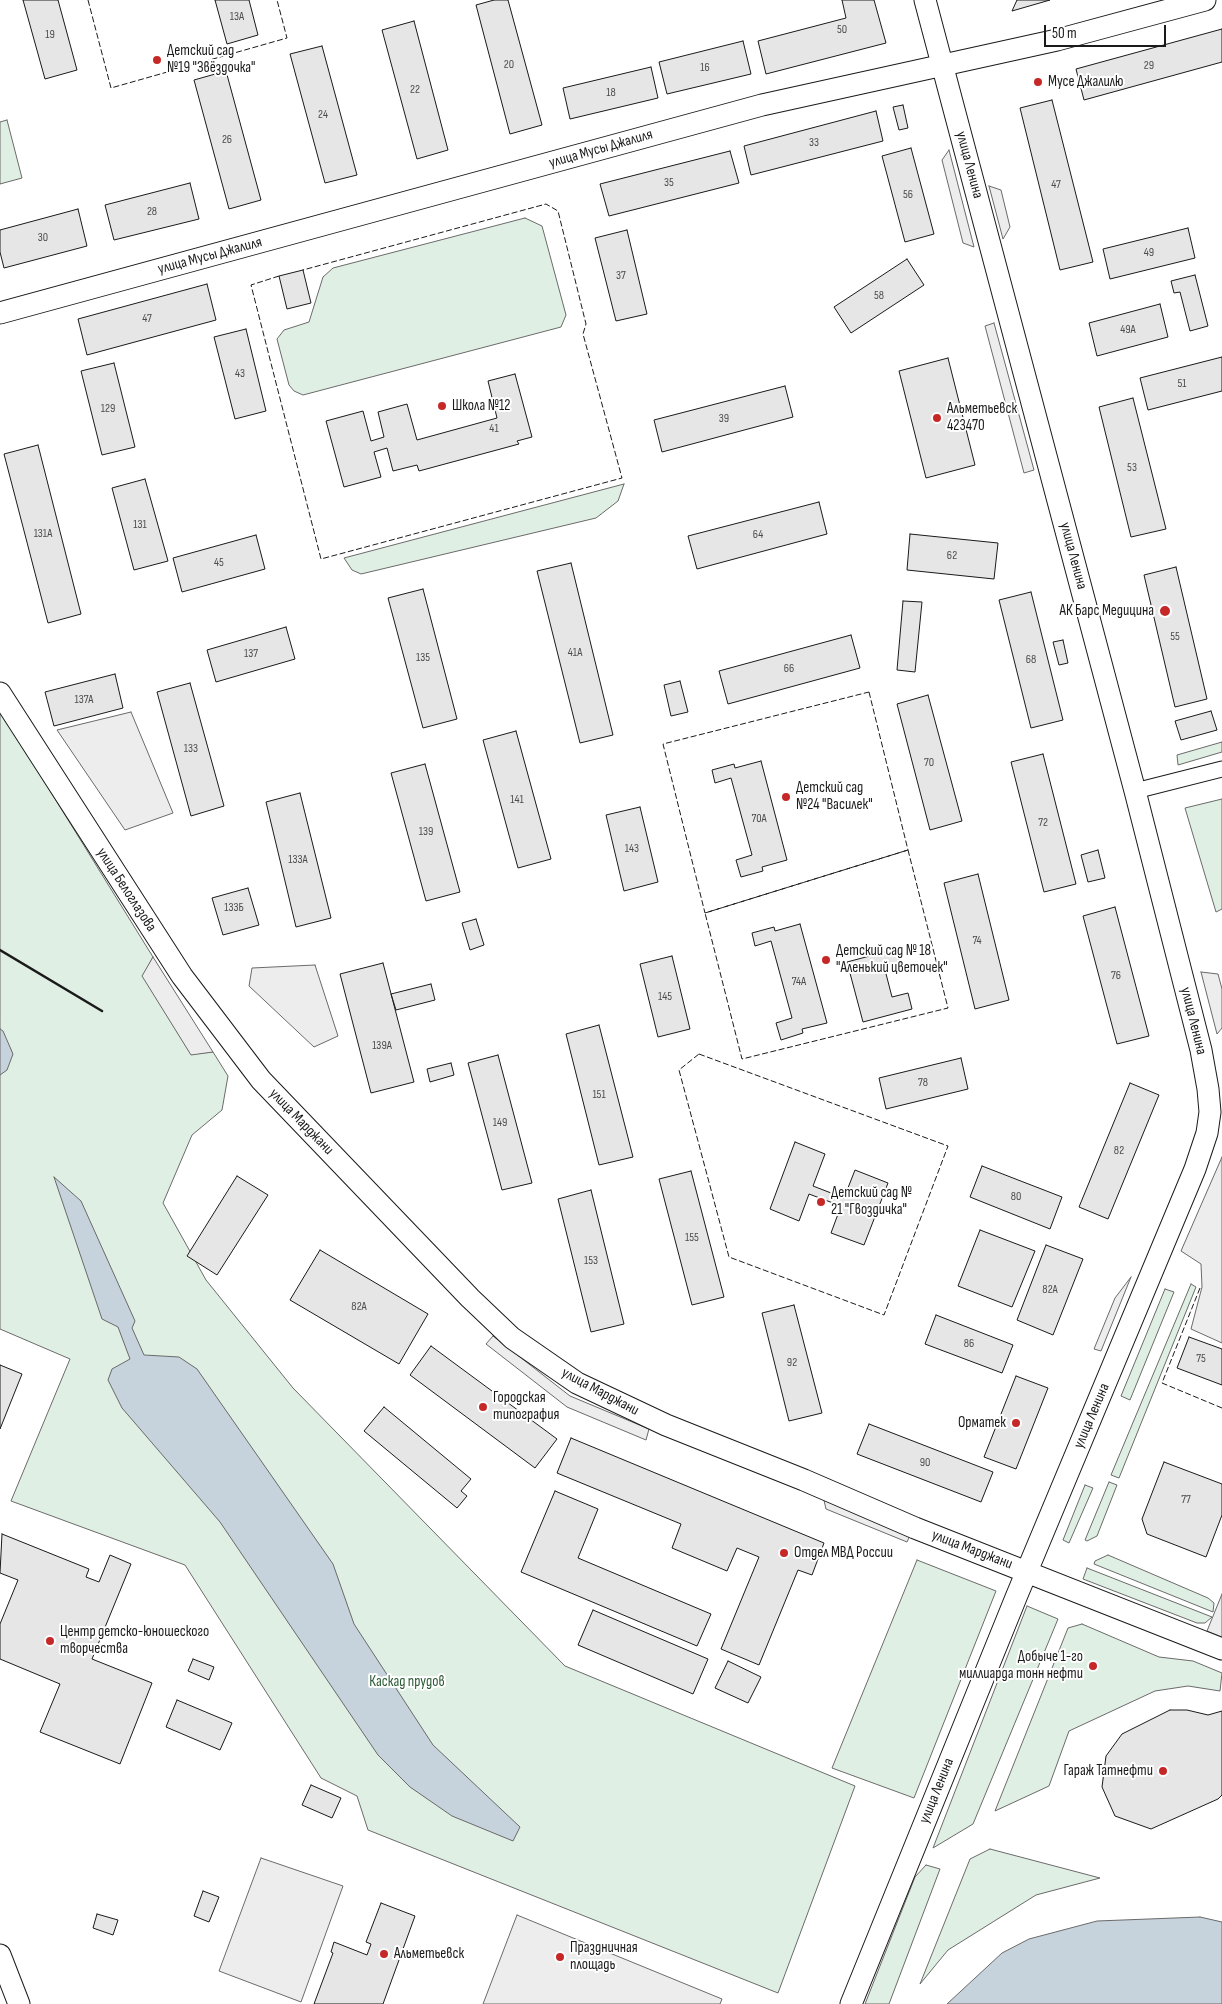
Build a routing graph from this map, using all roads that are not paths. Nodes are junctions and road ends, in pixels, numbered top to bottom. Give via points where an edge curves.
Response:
1 (925, 0) edge
2 (1205, 0) edge
3 (942, 65) junction
4 (0, 313) edge
5 (0, 693) edge
6 (1222, 769) edge
7 (1135, 791) junction
8 (261, 1080) joint
9 (1027, 1571) junction
10 (1222, 1649) edge
11 (0, 1955) edge
12 (19, 2004) edge
13 (851, 2004) edge

1 - 3 street, улица Ленина
2 - 3 street, улица Мусы Джалиля via 1057,40
3 - 4 street, улица Мусы Джалиля via 762,105
3 - 7 street, улица Ленина
5 - 8 street, улица Белоглазова via 182,976
6 - 7 street
7 - 9 street, улица Ленина via 1200,1050 1208,1089 1207,1134
8 - 9 street, улица Марджани via 470,1298 512,1338 578,1383 666,1425
9 - 10 street, улица Марджани
9 - 13 street, улица Ленина
11 - 12 street

